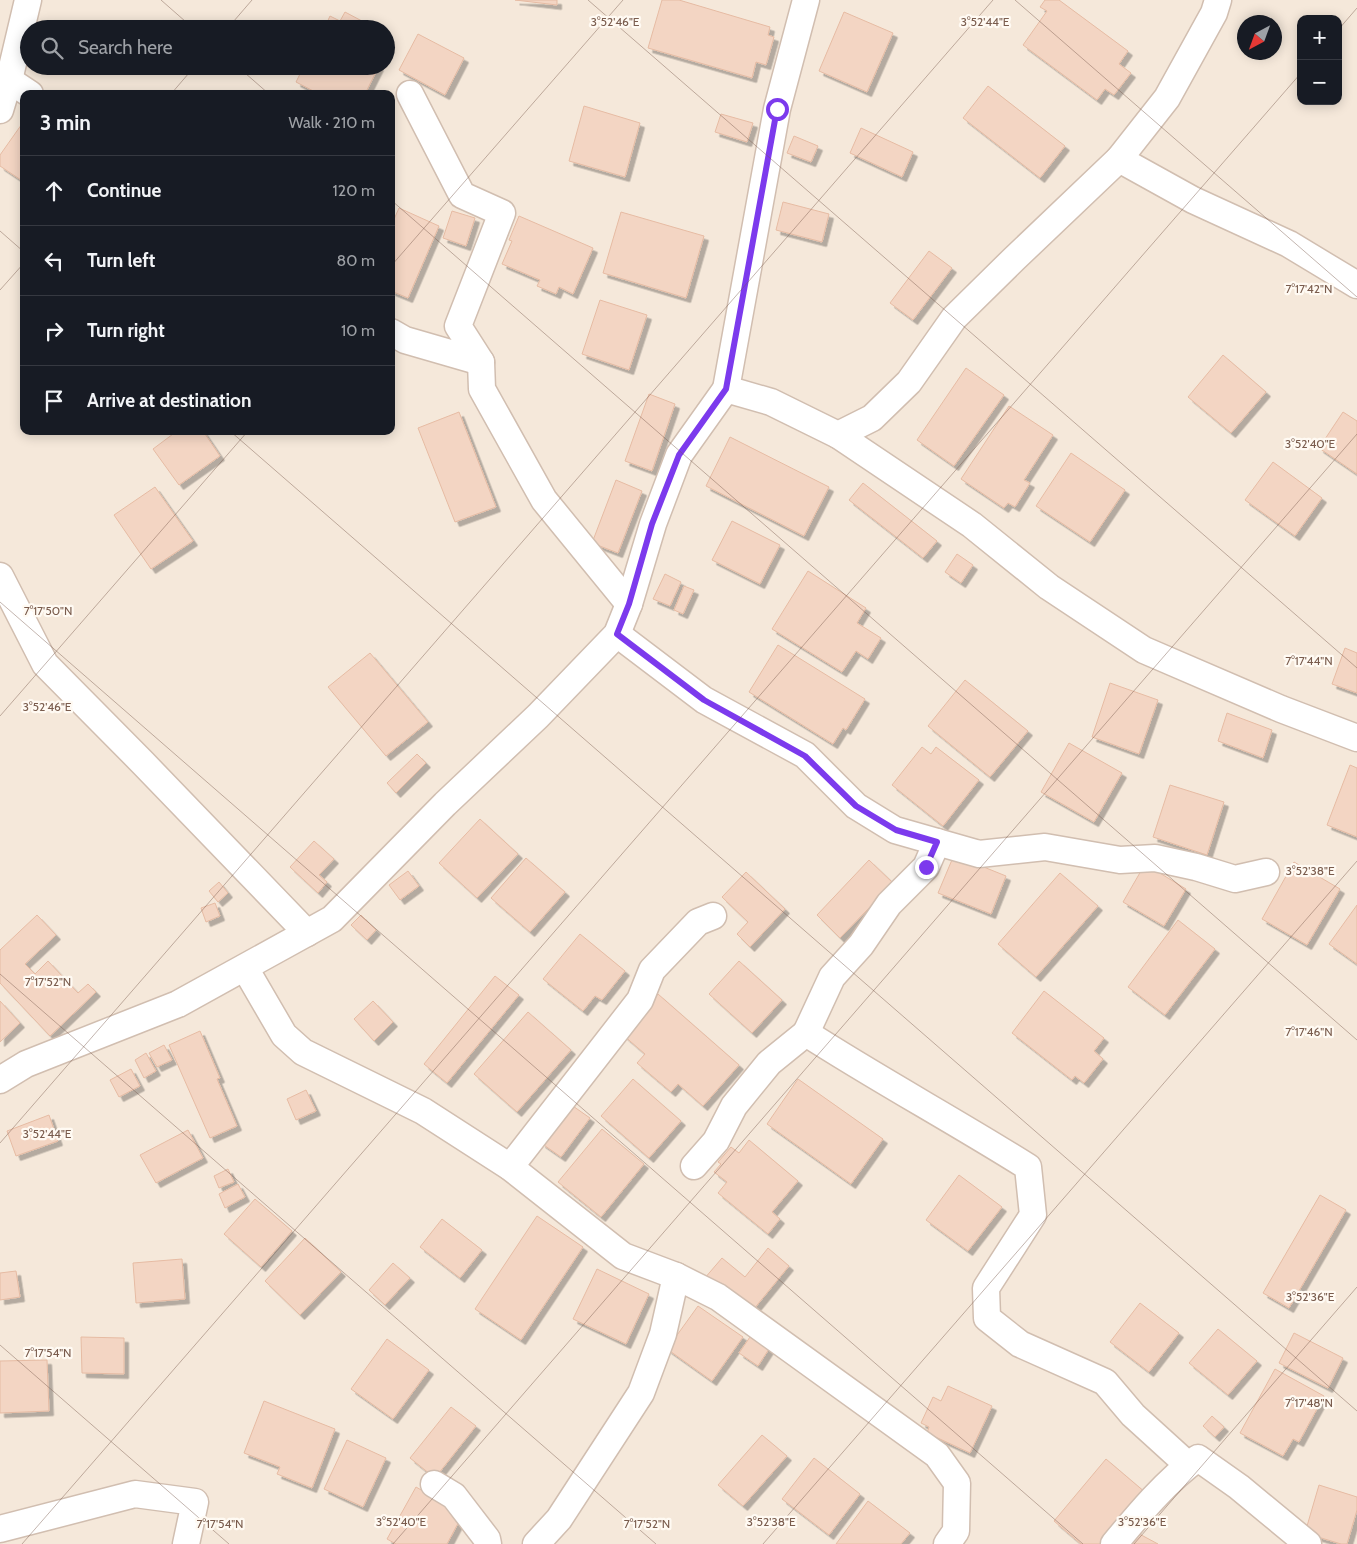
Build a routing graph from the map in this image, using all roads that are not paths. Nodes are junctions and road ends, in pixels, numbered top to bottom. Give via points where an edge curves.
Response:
1 (28, 0) edge
2 (806, 0) edge
3 (1218, 0) edge
4 (26, 20) edge
5 (19, 87) edge
6 (410, 94) dead end
7 (0, 110) edge
8 (1119, 158) junction
9 (1357, 285) edge
10 (395, 334) edge
11 (481, 362) junction
12 (726, 389) junction
13 (838, 435) junction
14 (0, 576) edge
15 (629, 604) junction
16 (617, 634) junction
17 (1357, 738) edge
18 (937, 842) junction
19 (1266, 872) dead end
20 (713, 916) dead end
21 (306, 933) junction
22 (245, 968) junction
23 (806, 1033) junction
24 (0, 1080) edge
25 (694, 1166) dead end
26 (510, 1167) junction
27 (676, 1276) junction
28 (1188, 1465) junction
29 (434, 1484) dead end
30 (0, 1529) edge
31 (952, 1542) edge
32 (186, 1544) edge
33 (488, 1544) edge
34 (536, 1544) edge
35 (1114, 1544) edge
36 (1308, 1544) edge

1 - 4 street
2 - 12 street via 777,109
3 - 8 street via 1167,98
5 - 7 street
6 - 11 street via 462,195 502,212 458,326
8 - 9 street via 1193,200 1288,244
8 - 13 street via 954,318 910,382 872,418
10 - 11 street
11 - 15 street via 482,389 544,500
12 - 13 street via 771,402
12 - 15 street via 679,455 652,524
13 - 17 street via 972,525 1049,587 1144,650
14 - 21 street via 45,664
15 - 16 street
16 - 18 street via 704,700 805,756 856,806 896,830
16 - 21 street via 332,919
18 - 19 street via 979,854 1044,848 1120,860 1155,858 1235,879
18 - 23 street via 926,867 889,904 861,945 832,977
20 - 26 street via 698,922 652,970 640,1000
21 - 22 street
22 - 24 street via 178,1004 26,1064
22 - 26 street via 284,1035 303,1052 423,1111
23 - 25 street via 769,1063 734,1106 716,1141
23 - 28 street via 1028,1167 1033,1215 986,1288 987,1318 1020,1344 1105,1382 1133,1414
26 - 27 street via 623,1256
27 - 31 street via 718,1297 937,1455 957,1483 956,1531
27 - 34 street via 663,1334 641,1393 558,1519
28 - 35 street
28 - 36 street via 1198,1458
29 - 33 street via 454,1496
30 - 32 street via 135,1494 196,1502

